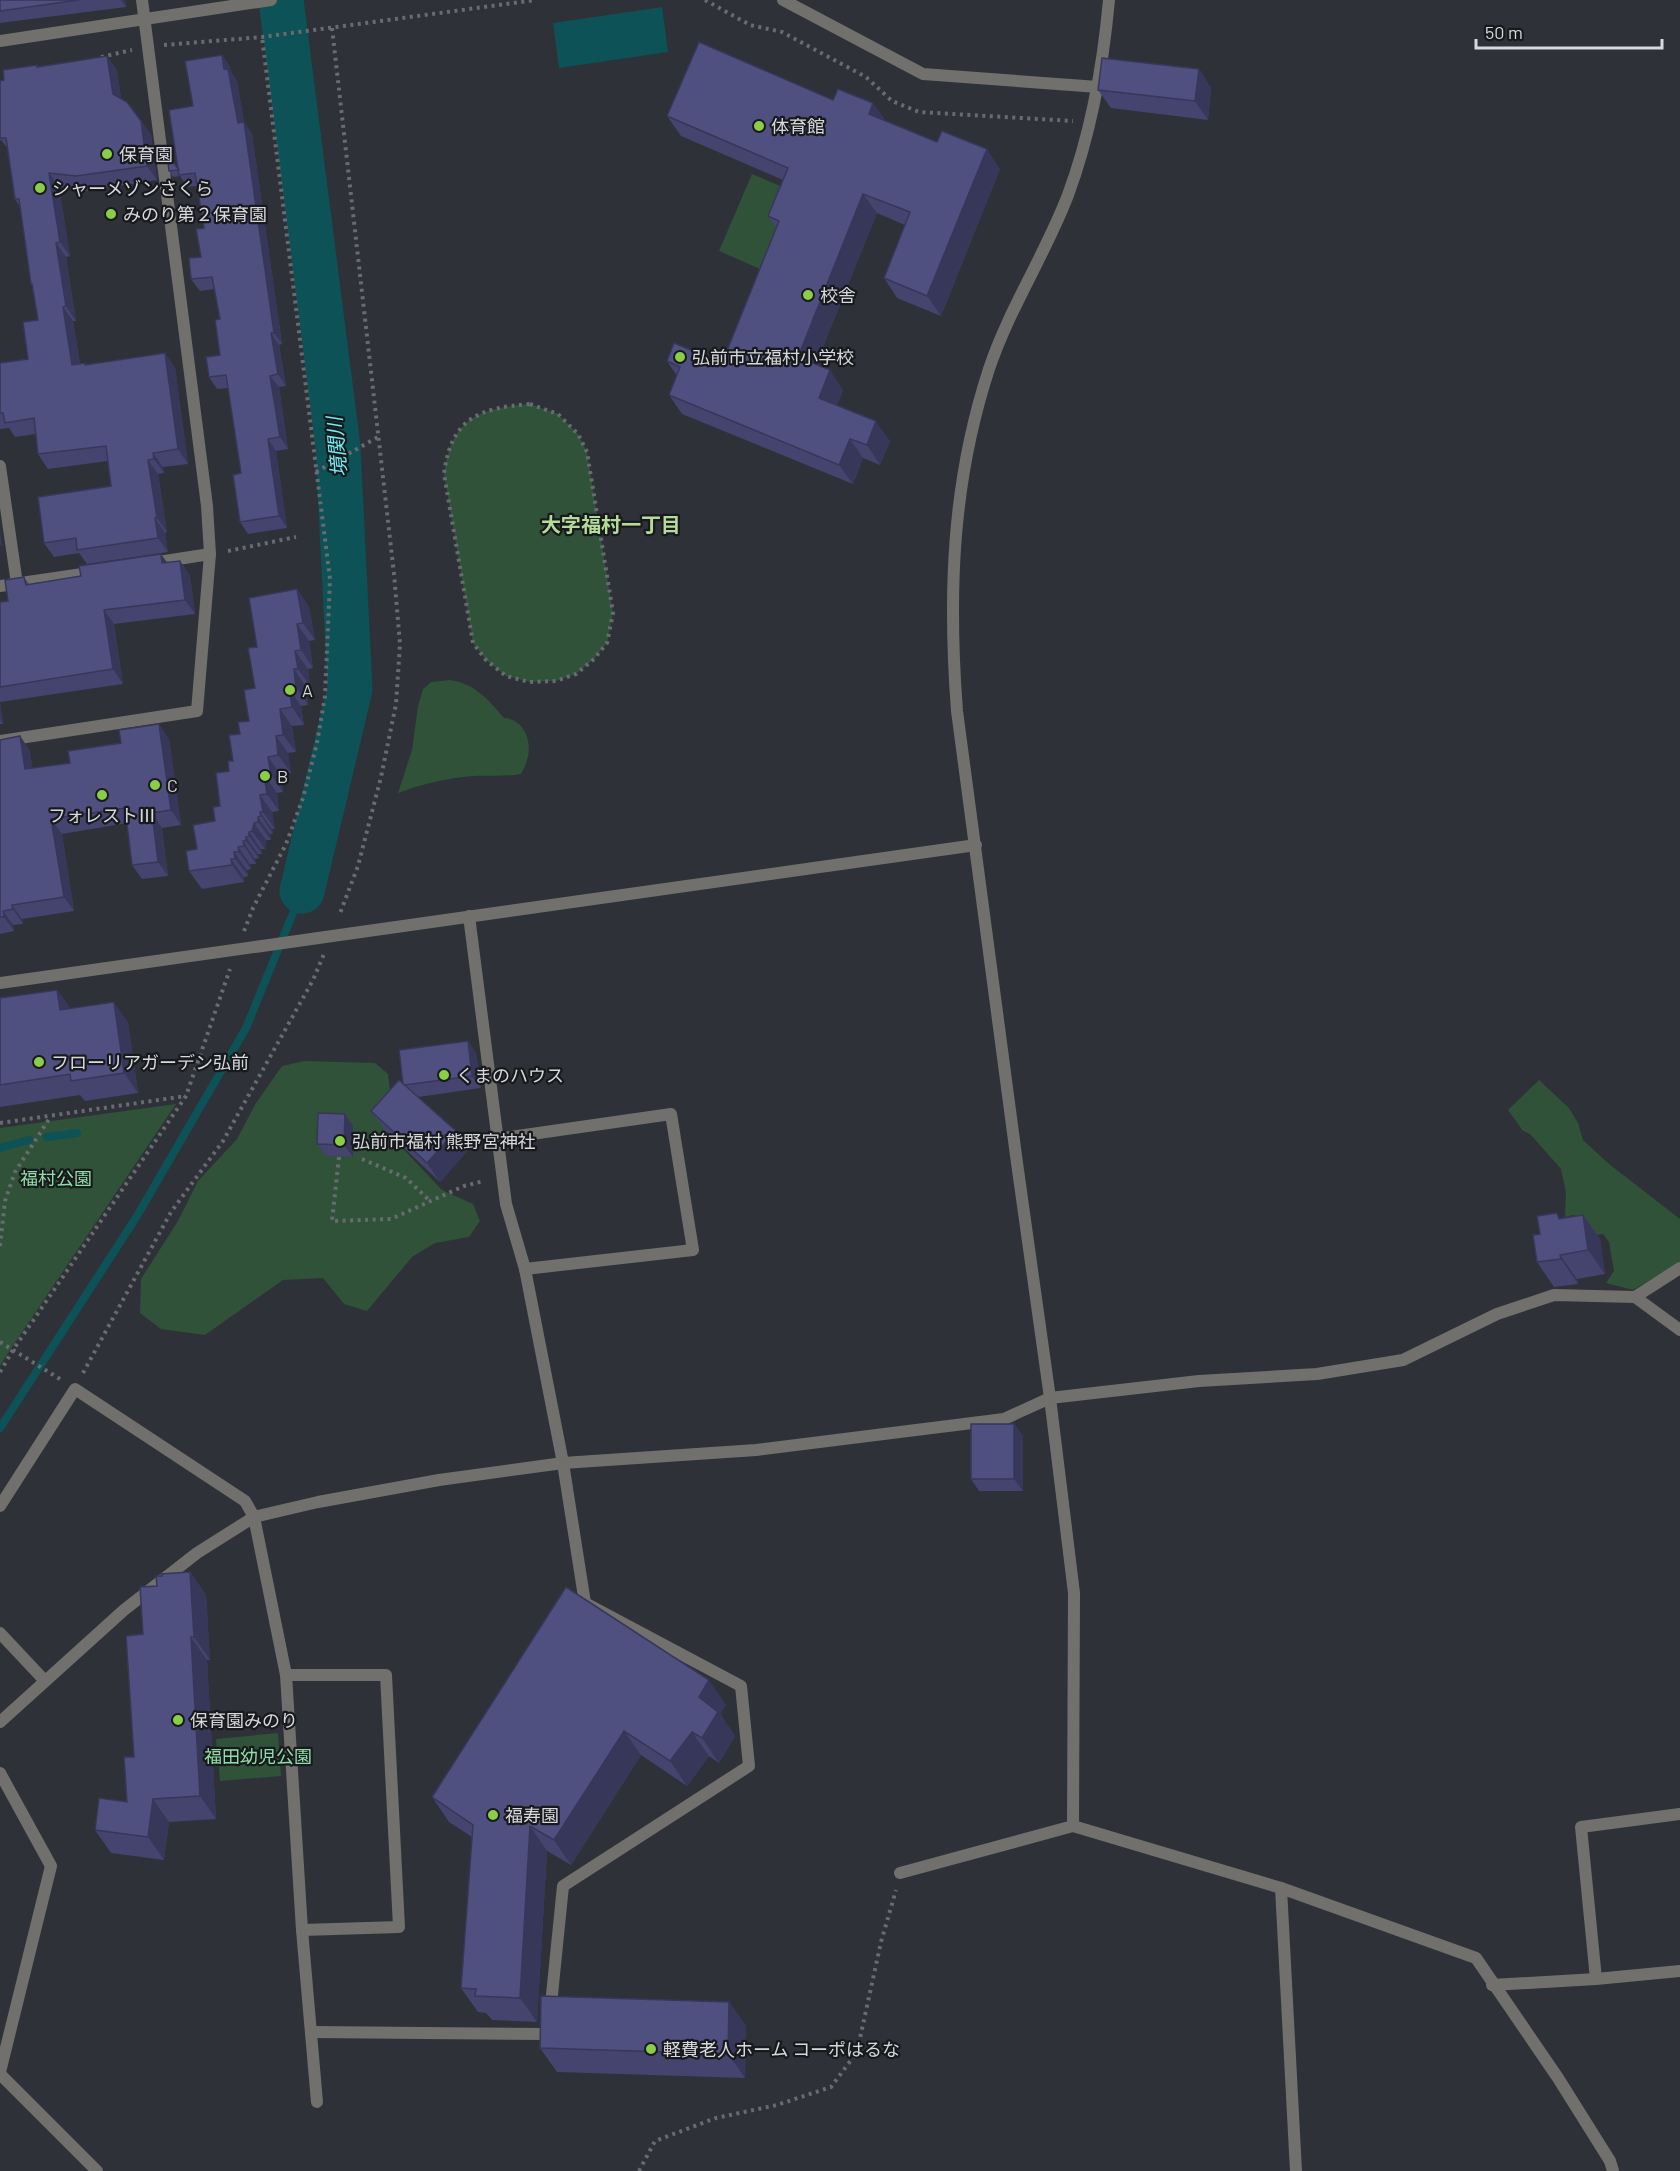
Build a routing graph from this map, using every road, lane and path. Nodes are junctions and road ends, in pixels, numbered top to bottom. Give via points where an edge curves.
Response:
1 (142, 0) edge
2 (271, 0) edge
3 (536, 0) edge
4 (705, 0) edge
5 (783, 0) edge
6 (1108, 0) edge
7 (145, 20) junction
8 (332, 28) junction
9 (262, 37) junction
10 (0, 41) edge
11 (160, 46) dead end
12 (136, 49) dead end
13 (98, 58) edge
14 (1098, 87) junction
15 (1076, 121) dead end
16 (378, 438) junction
17 (588, 452) joint
18 (0, 466) edge
19 (316, 471) junction
20 (296, 537) dead end
21 (210, 554) junction
22 (142, 565) edge
23 (108, 570) edge
24 (18, 584) junction
25 (0, 586) edge
26 (0, 741) edge
27 (976, 845) junction
28 (469, 916) junction
29 (326, 937) junction
30 (242, 949) junction
31 (0, 983) edge
32 (186, 1096) junction
33 (51, 1116) junction
34 (0, 1123) edge
35 (497, 1139) junction
36 (339, 1157) edge
37 (362, 1159) dead end
38 (503, 1177) junction
39 (0, 1198) edge
40 (5, 1201) junction
41 (431, 1202) junction
42 (0, 1246) edge
43 (1680, 1268) edge
44 (525, 1269) junction
45 (1635, 1297) junction
46 (1680, 1330) edge
47 (0, 1342) edge
48 (13, 1350) junction
49 (0, 1372) edge
50 (63, 1381) dead end
51 (75, 1389) junction
52 (1050, 1398) junction
53 (563, 1463) junction
54 (0, 1506) edge
55 (254, 1518) junction
56 (0, 1633) edge
57 (286, 1676) junction
58 (45, 1681) junction
59 (0, 1722) edge
60 (0, 1773) edge
61 (1680, 1814) edge
62 (1072, 1826) junction
63 (900, 1874) joint
64 (1281, 1888) junction
65 (302, 1930) junction
66 (1680, 1971) edge
67 (1596, 1979) junction
68 (1492, 1985) junction
69 (311, 2032) junction
70 (0, 2073) edge
71 (317, 2102) dead end
72 (97, 2171) edge
73 (639, 2171) edge
74 (1296, 2171) edge
75 (1613, 2171) edge

1 - 7 street
2 - 7 street
3 - 8 path
4 - 15 path via 750,25 782,32 866,77 892,101 919,112
5 - 14 street via 922,74
6 - 14 street
7 - 10 street
7 - 21 street
8 - 9 path
8 - 16 path
9 - 11 path
9 - 19 path
12 - 13 path
14 - 27 street via 1067,197 1015,306 990,368 968,440 952,590 953,652 957,711
16 - 19 path
16 - 29 path via 400,644 396,704 358,866
17 - 17 path via 613,613 607,643 576,674 556,681 530,682 506,676 473,643 444,474 447,453 458,432 477,414 501,406 530,404 558,414 578,434
18 - 24 street
19 - 30 path via 330,579 323,705 303,798 286,844 254,908
20 - 21 path
21 - 22 street
21 - 26 street via 197,711
23 - 24 street
24 - 25 street
27 - 28 street
27 - 52 street
28 - 29 street
28 - 35 street
29 - 30 street
29 - 51 path via 313,980 228,1131 171,1212
30 - 31 street
30 - 32 path
32 - 33 path
32 - 48 path
33 - 34 path
33 - 40 path via 15,1172
35 - 38 street
35 - 44 street via 671,1114 693,1250
36 - 41 path via 332,1221 391,1219
37 - 41 path via 406,1178
38 - 41 path via 464,1186
38 - 44 street via 506,1204
39 - 40 path
40 - 42 path
43 - 45 street
44 - 53 street
45 - 46 street
45 - 52 street via 1554,1295 1497,1314 1402,1360 1317,1374 1198,1381
47 - 48 path
48 - 49 path
48 - 50 path
51 - 54 street
51 - 55 street via 245,1501
52 - 53 street via 1004,1419 756,1449
52 - 62 street via 1074,1593
53 - 55 street via 439,1480
53 - 69 street via 585,1603 741,1686 749,1766 563,1886 548,2034
55 - 57 street
55 - 58 street via 197,1553 124,1610
56 - 58 street
57 - 65 street
57 - 65 street via 386,1675 399,1927
58 - 59 street
60 - 70 street via 51,1866
61 - 67 street via 1581,1827
62 - 63 street
62 - 64 street
63 - 73 path via 857,2052 831,2087 777,2105 716,2118 655,2141
64 - 68 street via 1476,1959
64 - 74 street
65 - 69 street
66 - 67 street
67 - 68 street
68 - 75 street via 1558,2078
69 - 71 street
70 - 72 street

